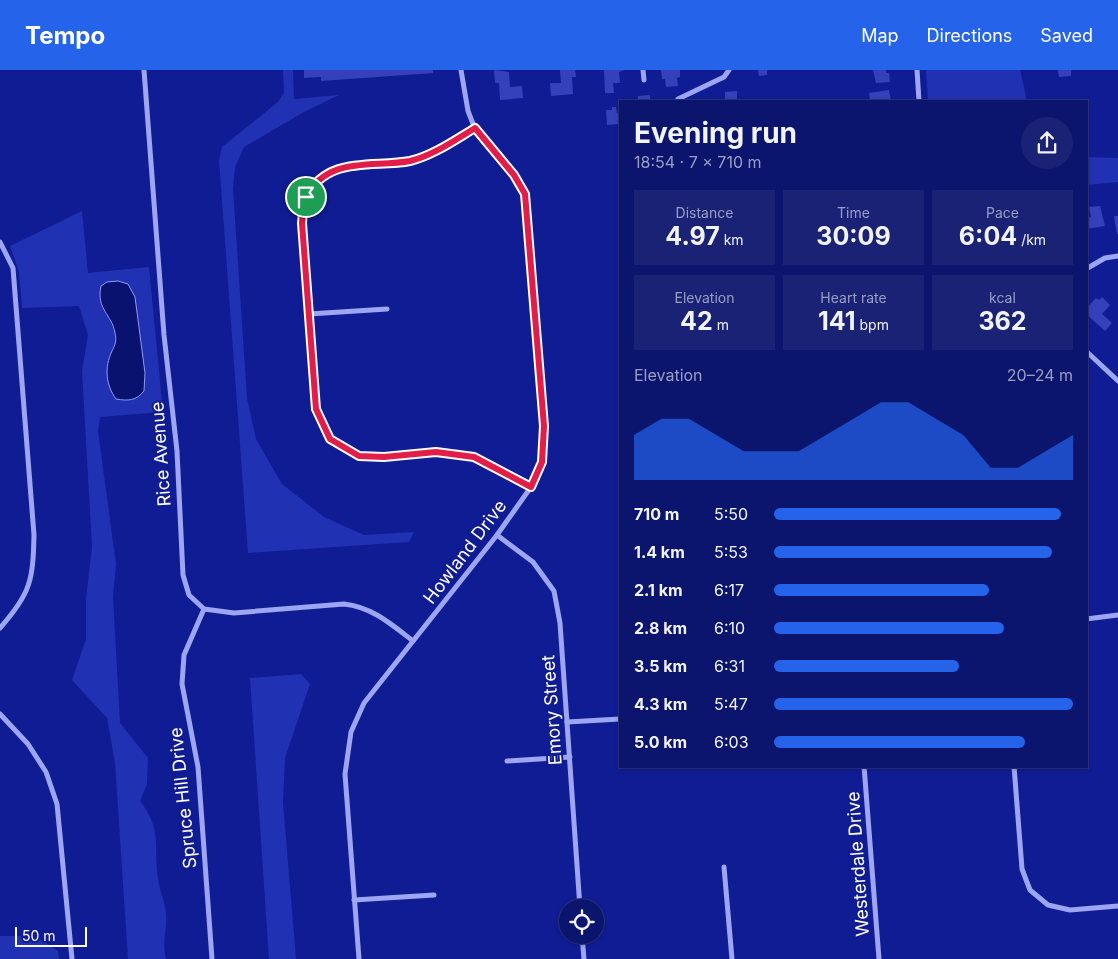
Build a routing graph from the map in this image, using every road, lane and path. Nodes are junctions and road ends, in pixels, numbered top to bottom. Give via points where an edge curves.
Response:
1 (144, 70) edge
2 (461, 70) edge
3 (643, 70) edge
4 (729, 70) edge
5 (917, 70) edge
6 (644, 80) dead end
7 (678, 98) dead end
8 (919, 100) edge
9 (475, 128) junction
10 (0, 242) edge
11 (1118, 256) edge
12 (1088, 268) edge
13 (387, 309) dead end
14 (309, 314) junction
15 (1088, 353) edge
16 (1118, 381) edge
17 (531, 487) junction
18 (497, 535) junction
19 (204, 610) junction
20 (1118, 615) edge
21 (1088, 619) edge
22 (0, 628) edge
23 (413, 641) junction
24 (0, 714) edge
25 (619, 719) edge
26 (567, 722) junction
27 (570, 757) junction
28 (507, 761) dead end
29 (864, 768) edge
30 (1014, 768) edge
31 (724, 866) dead end
32 (434, 895) dead end
33 (579, 899) edge
34 (354, 900) junction
35 (1118, 906) edge
36 (583, 944) edge
37 (72, 959) edge
38 (212, 959) edge
39 (358, 959) edge
40 (584, 959) edge
41 (732, 959) edge
42 (879, 959) edge

1 - 19 street, Rice Avenue via 164,335 177,451 182,575 189,595
2 - 9 street, Howland Drive via 468,111
3 - 6 street
4 - 7 street via 724,77
5 - 8 street
9 - 14 street via 445,146 410,160 340,168 322,177 306,197 302,223
9 - 17 street, Howland Drive via 514,175 525,194 544,426 542,462
10 - 22 street via 13,268 34,535 30,583 18,606
11 - 12 street via 1105,258
13 - 14 street
14 - 17 street via 316,409 330,439 359,456 436,452 474,457
15 - 16 street
17 - 18 street, Howland Drive
18 - 23 street, Howland Drive
18 - 26 street, Emory Street via 533,562 554,591 560,623
19 - 23 street via 234,613 344,604 361,606
19 - 38 street, Spruce Hill Drive via 184,655 182,684 198,767
20 - 21 street
23 - 34 street, Howland Drive via 364,703 351,732 345,774
24 - 37 street via 28,744 46,772 57,804
25 - 26 street
26 - 27 street, Emory Street
27 - 28 street
27 - 33 street, Emory Street
29 - 42 street, Westerdale Drive
30 - 35 street via 1022,869 1030,890 1048,905 1070,910
31 - 41 street
32 - 34 street
34 - 39 street, Howland Drive
36 - 40 street

